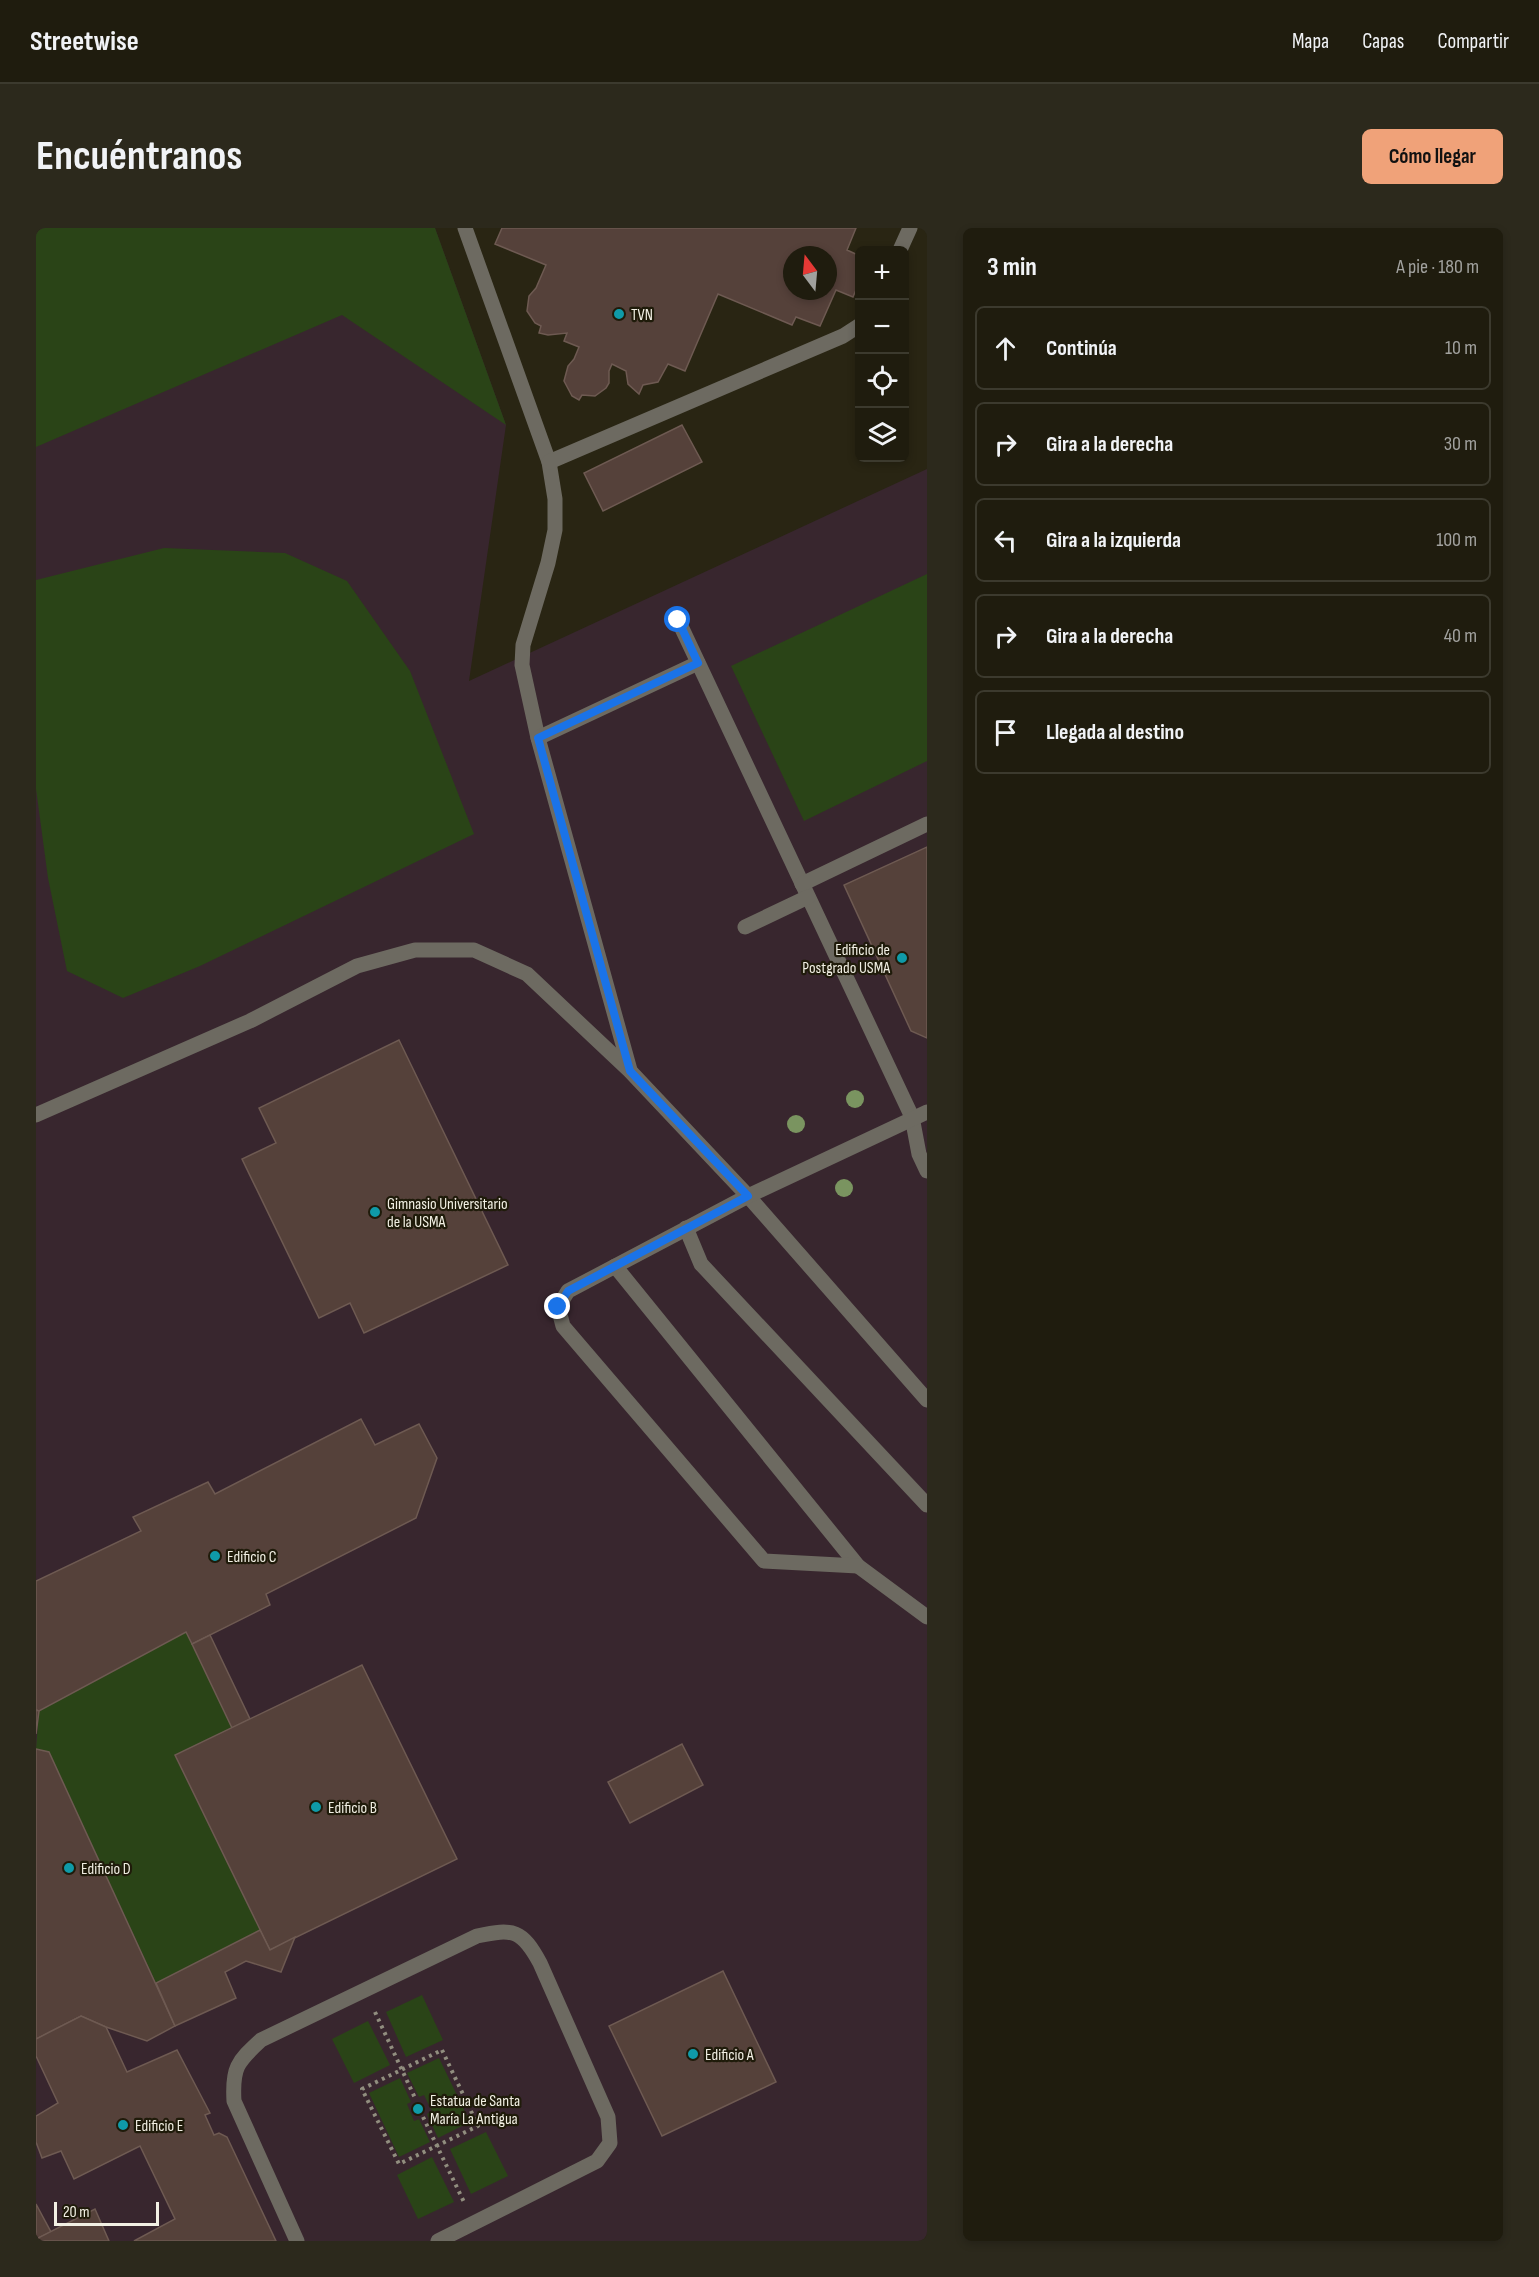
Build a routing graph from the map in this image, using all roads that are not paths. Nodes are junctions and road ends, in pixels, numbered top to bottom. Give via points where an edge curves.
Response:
1 (465, 228) edge
2 (910, 228) edge
3 (902, 246) edge
4 (855, 328) edge
5 (549, 462) junction
6 (678, 620) dead end
7 (698, 663) junction
8 (538, 738) junction
9 (927, 824) edge
10 (805, 891) junction
11 (745, 927) dead end
12 (630, 1071) junction
13 (927, 1112) edge
14 (36, 1115) edge
15 (912, 1118) junction
16 (927, 1171) edge
17 (748, 1196) junction
18 (686, 1228) junction
19 (615, 1266) junction
20 (927, 1400) edge
21 (927, 1505) edge
22 (858, 1566) junction
23 (927, 1617) edge
24 (297, 2241) edge
25 (438, 2241) edge

1 - 5 lane
2 - 3 lane
4 - 5 lane
5 - 8 lane via 555,530 522,655 525,687
6 - 7 lane
7 - 8 lane
7 - 10 lane
8 - 12 lane
9 - 10 lane
10 - 11 lane
10 - 15 lane
12 - 14 lane via 527,974 474,950 415,950 357,966 250,1021
12 - 17 lane
13 - 15 lane
15 - 16 lane via 919,1155
15 - 17 lane
17 - 18 lane
17 - 20 lane
18 - 19 lane
18 - 21 lane via 701,1264
19 - 22 lane
19 - 22 lane via 568,1291 558,1307 563,1326 764,1561
22 - 23 lane
24 - 25 lane via 234,2101 233,2080 240,2059 261,2040 477,1936 516,1933 529,1944 540,1963 608,2117 610,2143 597,2161

